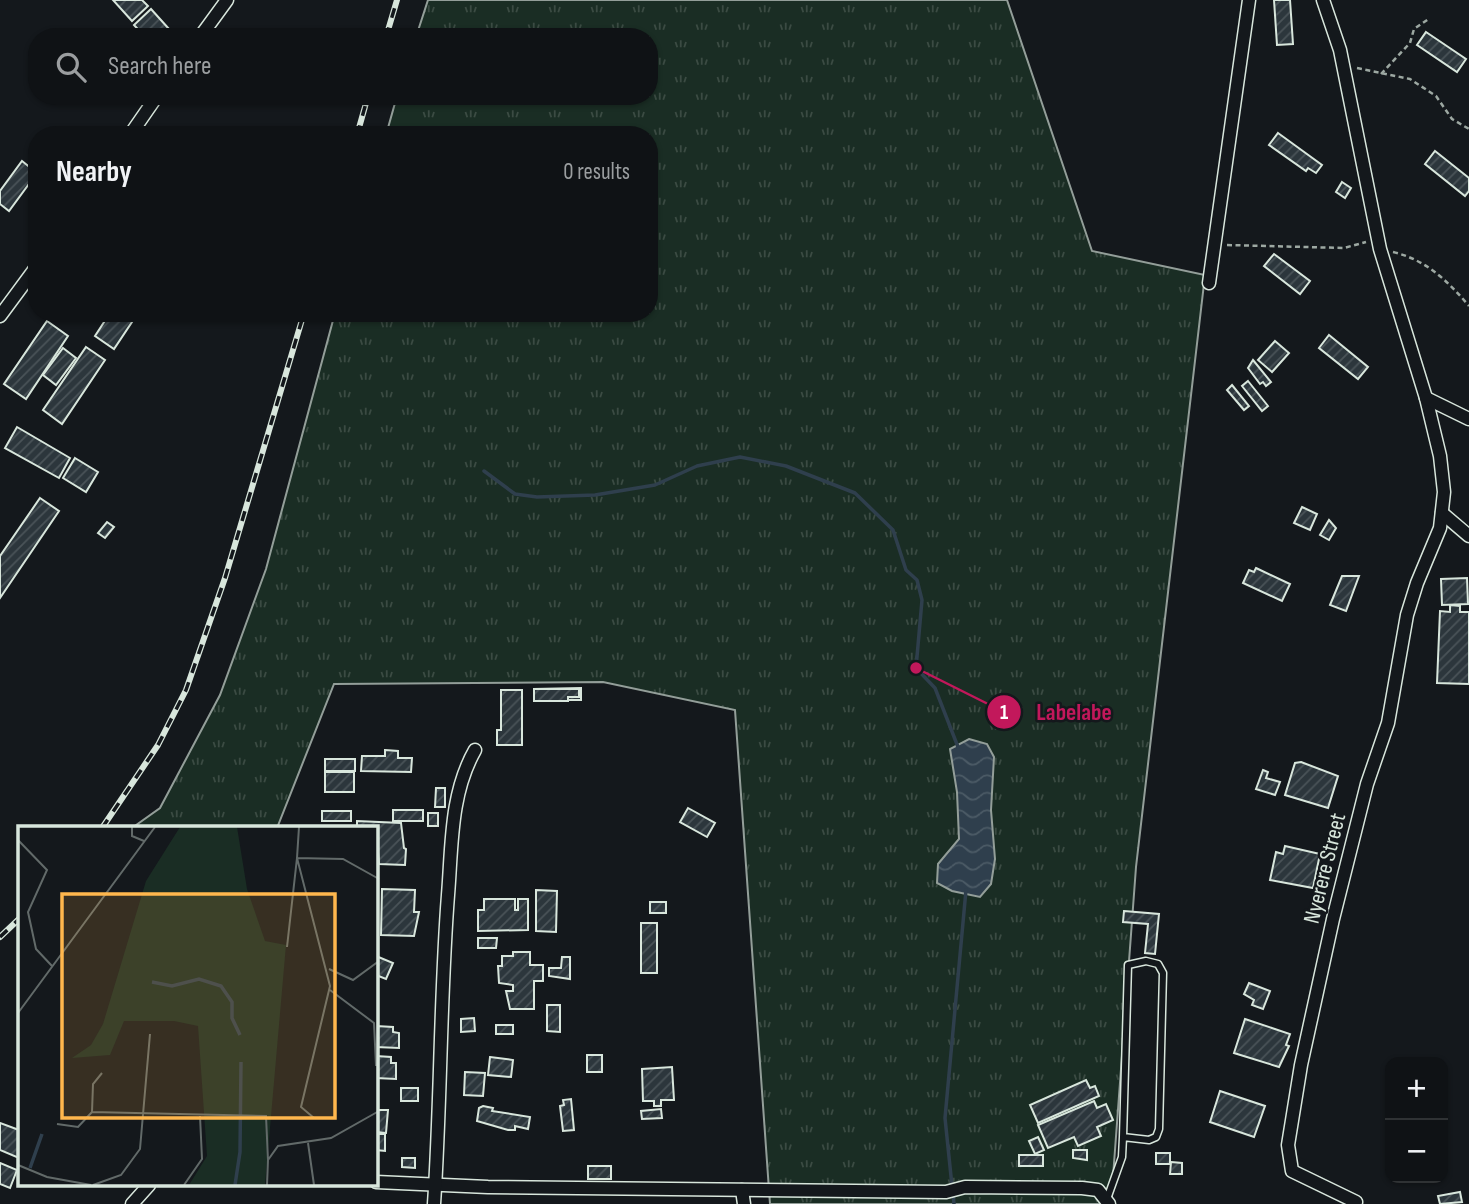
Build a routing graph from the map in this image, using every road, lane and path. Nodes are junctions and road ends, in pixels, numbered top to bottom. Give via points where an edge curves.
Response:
1 (227, 0) edge
2 (1249, 0) edge
3 (1323, 0) edge
4 (1430, 18) dead end
5 (207, 28) edge
6 (1340, 50) junction
7 (1381, 74) junction
8 (152, 105) edge
9 (136, 126) edge
10 (1469, 129) edge
11 (1215, 243) junction
12 (1380, 243) junction
13 (28, 278) edge
14 (1209, 283) dead end
15 (1469, 306) edge
16 (0, 316) edge
17 (1426, 398) junction
18 (1469, 419) edge
19 (1442, 513) junction
20 (1469, 536) edge
21 (475, 750) dead end
22 (1123, 1137) junction
23 (378, 1182) edge
24 (435, 1185) junction
25 (148, 1186) edge
26 (742, 1190) junction
27 (1108, 1201) edge
28 (1356, 1202) dead end
29 (132, 1204) edge
30 (434, 1204) edge
31 (744, 1204) edge

1 - 5 street
2 - 11 street
3 - 6 street
4 - 7 path via 1414,29 1410,43
6 - 7 path via 1353,66
6 - 12 street
7 - 10 path via 1410,79 1436,96 1451,119
8 - 9 street
11 - 12 path via 1344,248
11 - 14 street
12 - 15 path via 1425,263
12 - 17 street
13 - 16 street
17 - 18 street
17 - 19 street via 1440,456
19 - 20 street
19 - 28 street, Nyerere Street via 1407,615 1388,723 1367,784 1333,919 1288,1145 1292,1171
21 - 24 street via 462,773 454,821 442,981
22 - 22 lane via 1149,1140 1159,1129 1163,973 1157,964 1146,961 1128,965
22 - 27 lane via 1122,1157
23 - 24 street
24 - 26 street
24 - 30 street
25 - 29 street
26 - 27 street via 1082,1188 1098,1190
26 - 31 street

